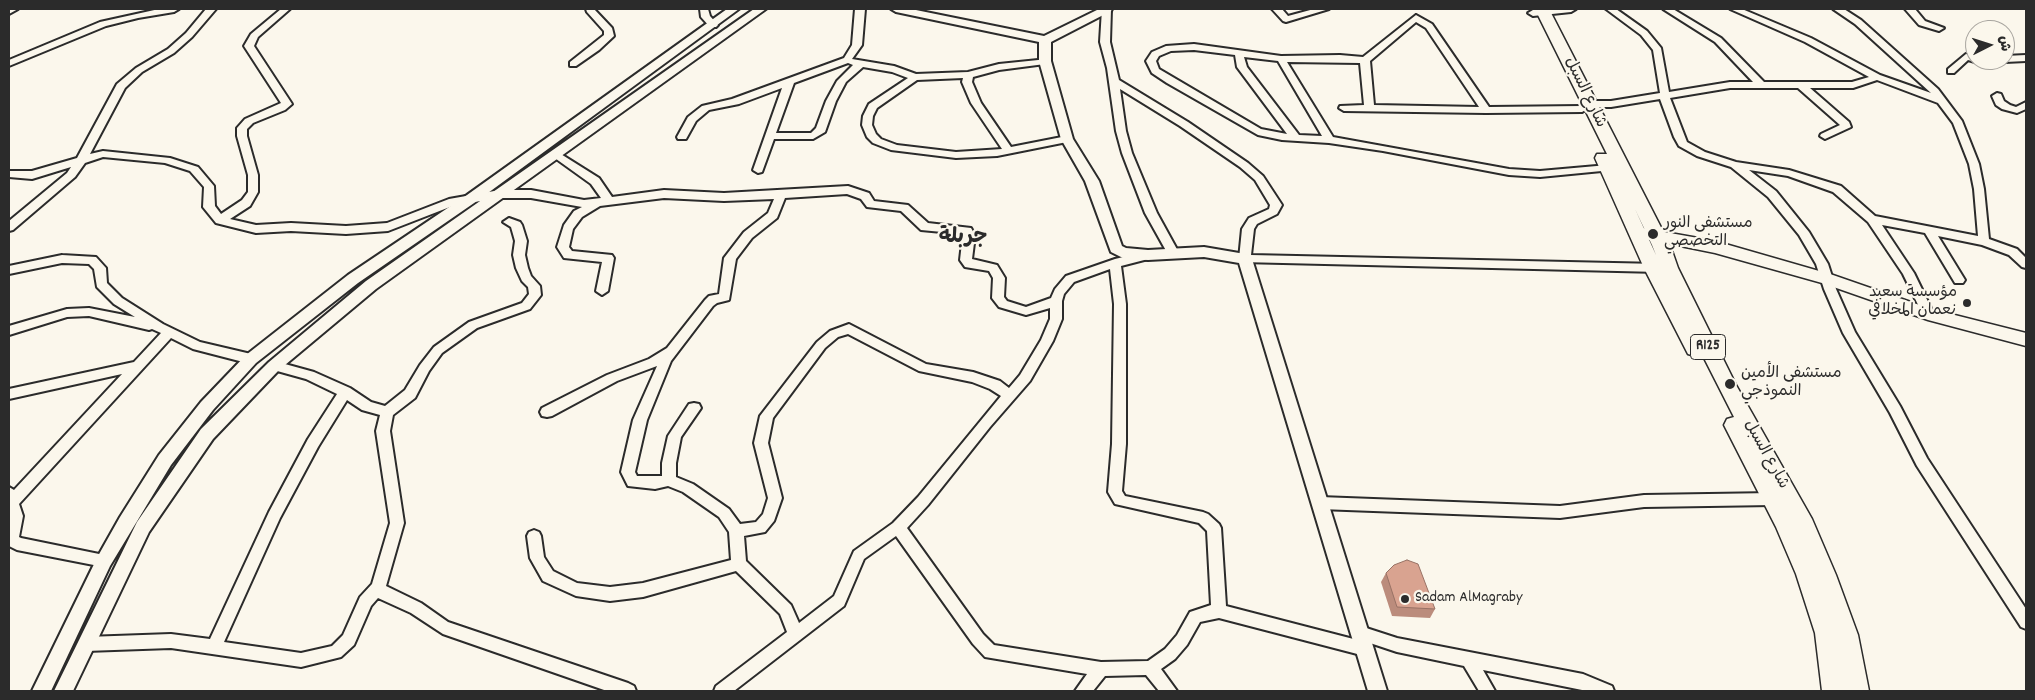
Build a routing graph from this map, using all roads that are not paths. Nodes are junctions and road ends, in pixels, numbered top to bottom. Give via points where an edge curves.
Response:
1 (13, 9) edge
2 (174, 9) edge
3 (212, 9) edge
4 (286, 9) edge
5 (591, 9) edge
6 (704, 9) edge
7 (734, 9) edge
8 (761, 9) edge
9 (860, 9) edge
10 (896, 9) edge
11 (1106, 9) edge
12 (1277, 9) edge
13 (1324, 9) edge
14 (1571, 9) edge
15 (1610, 9) edge
16 (1668, 9) edge
17 (1735, 9) edge
18 (1838, 9) edge
19 (1910, 9) edge
20 (1537, 10) edge
21 (9, 12) edge
22 (713, 25) junction
23 (1939, 28) dead end
24 (1045, 40) junction
25 (1239, 54) junction
26 (1281, 59) junction
27 (847, 60) junction
28 (1045, 60) junction
29 (1365, 60) junction
30 (1965, 61) edge
31 (9, 63) edge
32 (573, 64) dead end
33 (859, 65) junction
34 (1951, 71) dead end
35 (968, 74) junction
36 (915, 77) junction
37 (1878, 77) junction
38 (1114, 81) junction
39 (789, 83) junction
40 (1801, 85) junction
41 (1761, 86) junction
42 (1665, 96) junction
43 (1997, 96) dead end
44 (1942, 101) junction
45 (2026, 105) edge
46 (1586, 106) junction
47 (1344, 108) dead end
48 (1369, 108) junction
49 (1486, 110) junction
50 (682, 136) dead end
51 (770, 136) junction
52 (1825, 136) dead end
53 (1295, 137) junction
54 (1066, 138) junction
55 (1329, 140) junction
56 (1009, 151) junction
57 (556, 154) junction
58 (82, 159) junction
59 (1735, 165) junction
60 (1608, 168) junction
61 (758, 170) dead end
62 (9, 174) edge
63 (500, 194) junction
64 (781, 194) junction
65 (472, 198) junction
66 (602, 202) junction
67 (1872, 219) junction
68 (220, 220) junction
69 (509, 222) dead end
70 (9, 227) edge
71 (1928, 231) junction
72 (1649, 239) junction
73 (1984, 241) junction
74 (1173, 253) junction
75 (1148, 255) junction
76 (1245, 259) junction
77 (1115, 263) junction
78 (2026, 264) edge
79 (1661, 268) junction
80 (9, 270) edge
81 (1959, 280) dead end
82 (1829, 284) junction
83 (602, 291) dead end
84 (1056, 302) junction
85 (1928, 314) junction
86 (164, 329) junction
87 (9, 331) edge
88 (2026, 340) edge
89 (2026, 350) edge
90 (670, 352) junction
91 (251, 359) junction
92 (137, 366) junction
93 (274, 366) junction
94 (345, 392) junction
95 (9, 394) edge
96 (1010, 395) junction
97 (694, 408) dead end
98 (387, 412) junction
99 (547, 412) dead end
100 (669, 480) junction
101 (10, 498) edge
102 (1773, 499) junction
103 (1320, 503) junction
104 (898, 527) junction
105 (736, 531) junction
106 (534, 536) dead end
107 (104, 561) junction
108 (740, 564) junction
109 (378, 587) junction
110 (1219, 611) junction
111 (2026, 622) edge
112 (1360, 633) junction
113 (796, 634) junction
114 (86, 644) junction
115 (214, 647) junction
116 (1365, 649) junction
117 (1469, 658) junction
118 (1150, 668) junction
119 (1101, 669) junction
120 (41, 691) edge
121 (63, 691) edge
122 (628, 691) edge
123 (722, 691) edge
124 (1083, 691) edge
125 (1169, 691) edge
126 (1378, 691) edge
127 (1486, 691) edge
128 (1606, 691) edge
129 (1834, 691) edge
130 (1857, 691) edge

1 - 21 street
2 - 31 street via 103,24
3 - 58 street via 171,51 139,70 121,86
4 - 68 street via 254,36 249,46 287,104 243,125 242,136 253,175 253,192 246,203
5 - 32 street via 609,30 608,36
6 - 22 street
7 - 22 street
8 - 57 street
9 - 27 street via 857,45
10 - 24 street
11 - 24 street
11 - 38 street via 1105,42
12 - 13 street via 1286,19
14 - 20 street, شارع السبل
15 - 42 street via 1644,33 1658,50
16 - 41 street via 1718,40
17 - 37 street via 1808,40
18 - 44 street via 1882,42
19 - 23 street via 1922,23
20 - 46 main road, شارع السبل / R125
22 - 65 street
24 - 28 street
25 - 26 street
25 - 53 street via 1242,68
25 - 53 street via 1194,47 1169,48 1155,54 1151,61 1156,71 1170,81 1258,132 1282,138
26 - 29 street
26 - 55 street
27 - 33 street
27 - 39 street
28 - 35 street
28 - 54 street
29 - 48 street
29 - 49 street via 1416,18 1429,26
30 - 34 street
33 - 36 street via 894,69
33 - 51 street via 842,81 821,130 813,136
35 - 36 street
35 - 56 street via 967,82 976,103
36 - 56 street via 873,106 867,125 877,141 895,148 956,155
37 - 40 street via 1853,85
37 - 44 street
38 - 74 street via 1127,153 1151,213
38 - 76 street via 1184,124 1259,178 1276,205 1273,211 1253,221 1248,229
39 - 50 street via 735,102 706,108 692,119
39 - 51 street
40 - 41 street
40 - 52 street via 1846,127
41 - 42 street via 1730,85
42 - 46 street
42 - 59 street via 1683,144 1701,154
43 - 45 street via 2006,107 2018,110
44 - 73 street via 1958,123 1974,164
46 - 49 street
46 - 60 main road, شارع السبل / R125
46 - 72 main road, شارع السبل / R125
47 - 48 street
48 - 49 street
51 - 61 street
53 - 55 street
54 - 56 street
54 - 75 street via 1092,181 1116,249 1123,253
55 - 60 street via 1509,172 1540,174
57 - 63 street
57 - 66 street via 595,181
58 - 62 street via 32,175
58 - 68 street via 103,154 127,156 166,160 194,169 209,186 209,206
58 - 70 street via 71,175
59 - 67 street via 1789,172 1837,189
59 - 82 street via 1772,194 1803,232 1822,264
60 - 72 main road, شارع السبل / R125
63 - 65 street
63 - 66 street via 531,194 564,202
63 - 93 street via 371,285
64 - 66 street via 724,197 664,194
64 - 84 street via 848,190 865,196 872,204 904,208 925,227 967,231 966,260 969,264 993,268 998,278 998,298 1003,304 1026,311
64 - 90 street via 773,215 748,235 730,258 724,298 709,303
65 - 68 street via 388,227 256,229
65 - 91 street via 353,279
66 - 83 street via 578,214 568,228 563,247 568,255 608,258
67 - 71 street
67 - 85 street via 1908,273
69 - 98 street via 516,226 521,240 519,256 522,268 534,286 535,295 526,306 473,325 438,350 410,394
71 - 73 street
71 - 81 street
72 - 79 main road, شارع السبل / R125
72 - 82 main road
73 - 78 street via 2013,252
74 - 75 street
74 - 76 street via 1204,252
75 - 77 street
76 - 79 street
76 - 103 street
77 - 84 street via 1070,279 1059,292
77 - 110 street via 1120,304 1119,444 1115,492 1120,500 1203,518 1214,528
79 - 102 main road, شارع السبل / R125
79 - 130 main road, شارع السبل / R125 via 1804,525 1846,635
80 - 86 street via 62,259 92,260 100,268 101,284 118,301
82 - 85 main road
82 - 89 main road via 1926,323
82 - 111 street via 1849,333 1922,462
84 - 96 street via 1056,319 1047,341 1025,378
85 - 88 main road
86 - 87 street via 89,312 67,313
86 - 91 street via 197,346
86 - 92 street
90 - 99 street
90 - 100 street via 640,420 628,472 633,482
91 - 107 street via 207,406 166,460
92 - 95 street
92 - 101 street
93 - 94 street via 309,375
93 - 114 street via 208,434 142,527
94 - 98 street via 366,406
94 - 115 street via 274,516
96 - 104 street
96 - 105 street via 973,377 923,368 849,329 834,334 821,345 767,416 761,443 775,498 769,517 760,528
97 - 100 street via 675,436
98 - 109 street via 383,431 397,523
100 - 105 street via 688,488 724,513
101 - 107 street via 16,516 11,539 17,544
102 - 103 street via 1644,501 1560,512
102 - 129 main road, شارع السبل / R125 via 1807,574 1821,616
103 - 112 street
104 - 113 street via 859,555 839,601
104 - 119 street via 990,652
105 - 108 street
106 - 108 street via 537,558 548,576 576,589 610,594 643,590
107 - 120 street
108 - 113 street via 786,610
109 - 115 street via 366,602 349,640 336,652 301,660
109 - 122 street via 381,592 416,608 443,627
110 - 116 street
110 - 118 street via 1204,612 1194,617 1170,654
112 - 116 street
112 - 117 street via 1397,645
113 - 123 street
114 - 115 street via 171,641
114 - 121 street
116 - 126 street
117 - 127 street
117 - 128 street via 1583,682
118 - 119 street
118 - 125 street
119 - 124 street

